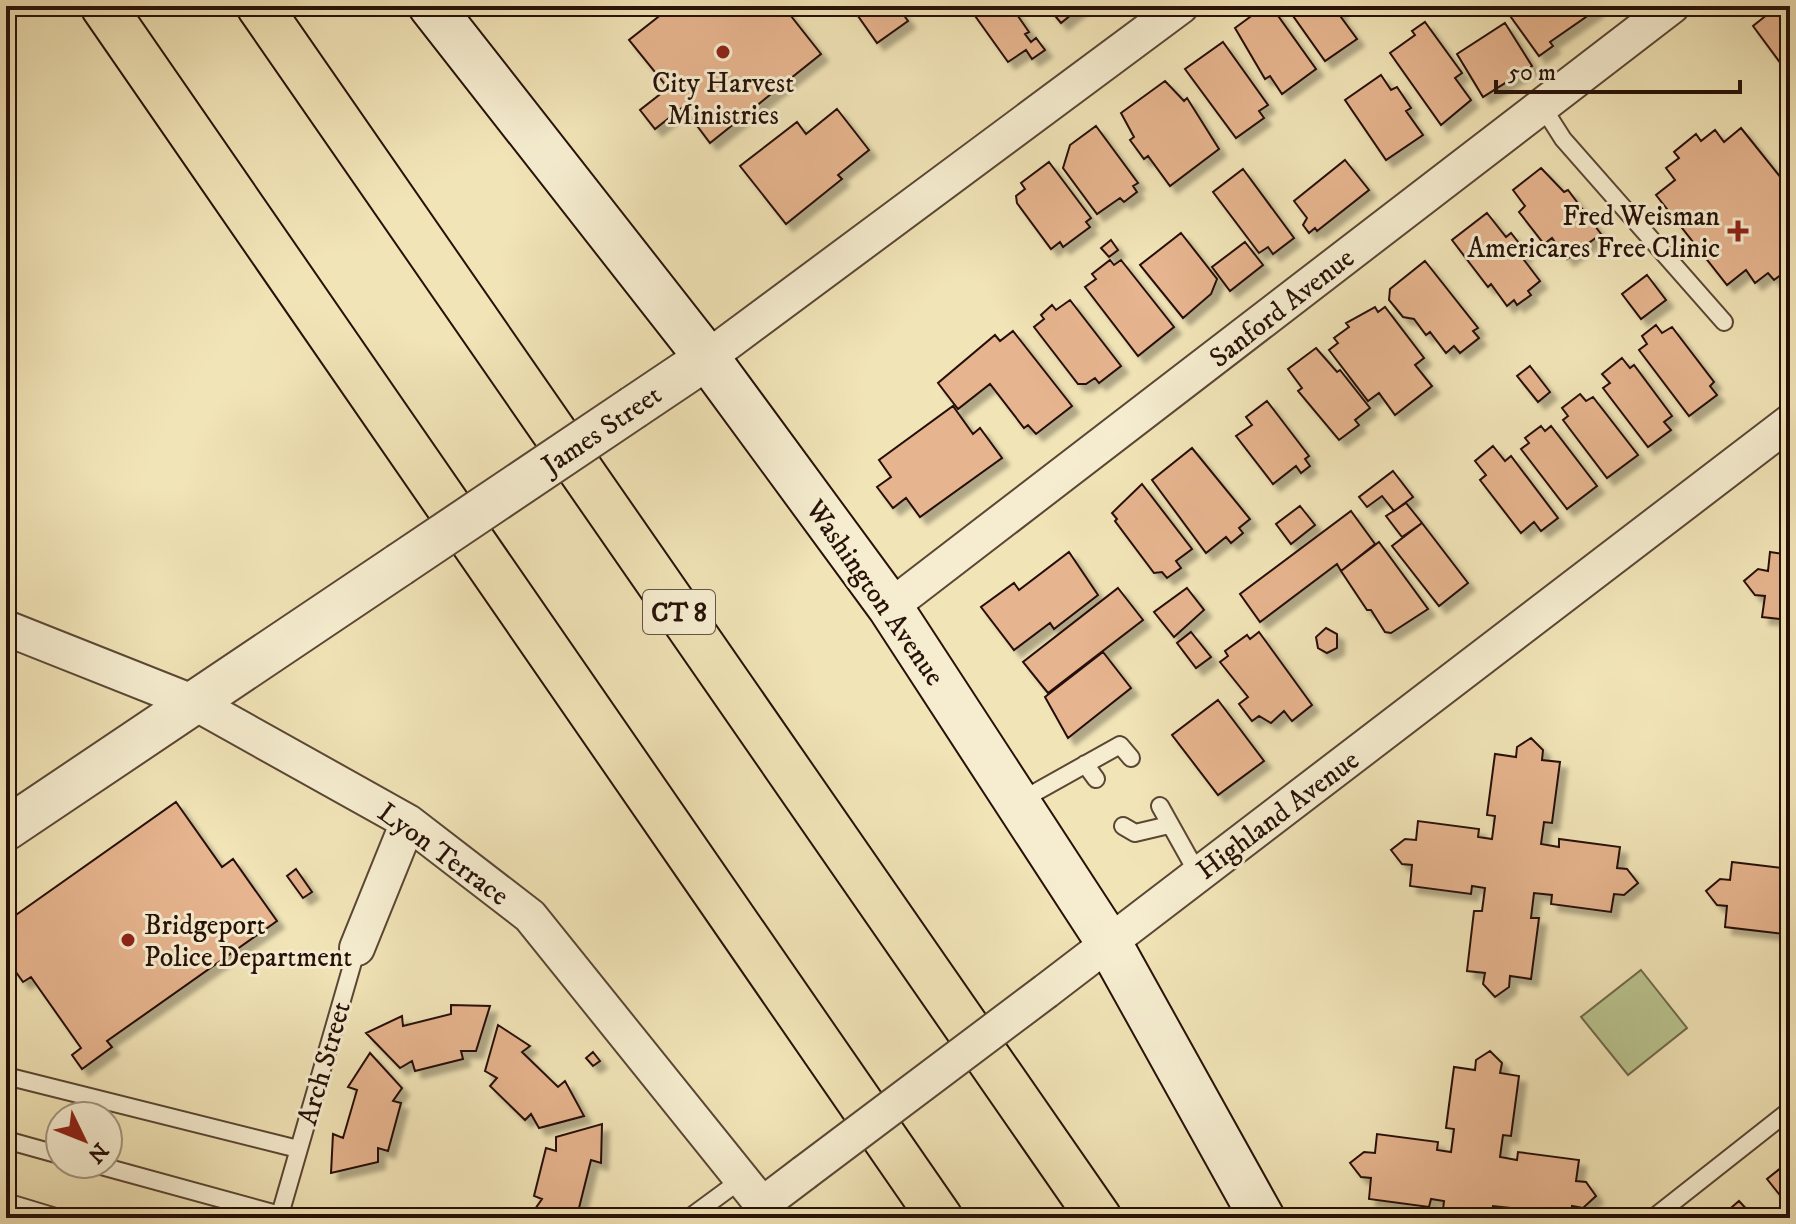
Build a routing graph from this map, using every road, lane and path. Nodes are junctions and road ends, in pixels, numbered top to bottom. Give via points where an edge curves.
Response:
1 (91, 6) edge
2 (103, 6) edge
3 (259, 6) edge
4 (431, 6) edge
5 (1181, 6) edge
6 (1672, 6) edge
7 (142, 66) junction
8 (1542, 106) junction
9 (1724, 322) dead end
10 (707, 358) junction
11 (1790, 422) edge
12 (890, 607) junction
13 (6, 628) edge
14 (195, 703) junction
15 (1131, 758) dead end
16 (1085, 764) junction
17 (1096, 779) dead end
18 (1017, 803) junction
19 (1160, 806) dead end
20 (408, 822) junction
21 (1169, 825) junction
22 (1123, 826) dead end
23 (6, 829) edge
24 (1198, 874) junction
25 (1109, 943) junction
26 (357, 948) joint
27 (6, 1076) edge
28 (1790, 1110) edge
29 (6, 1140) edge
30 (298, 1149) junction
31 (44, 1151) edge
32 (124, 1172) edge
33 (759, 1200) edge
34 (6, 1202) edge
35 (280, 1216) edge
36 (59, 1218) edge
37 (689, 1218) edge
38 (940, 1218) edge
39 (1099, 1218) edge
40 (1262, 1218) edge
41 (1653, 1218) edge

1 - 7 highway
2 - 7 highway
3 - 39 highway, CT 8
4 - 10 main road, Washington Avenue
5 - 10 street, James Street
6 - 8 street, Sanford Avenue
7 - 38 highway
8 - 9 lane via 1563,139
8 - 12 street, Sanford Avenue
10 - 12 main road, Washington Avenue
10 - 14 street, James Street, bridge
11 - 24 street, Highland Avenue
12 - 18 main road, Washington Avenue
13 - 14 street, Lyon Terrace
14 - 20 street, Lyon Terrace
14 - 23 street, James Street
15 - 16 lane via 1120,745
16 - 17 lane
16 - 18 lane
18 - 25 main road, Washington Avenue
19 - 21 lane
20 - 26 street, Arch Street
20 - 33 street, Lyon Terrace via 530,916
21 - 22 lane via 1135,833
21 - 24 lane
24 - 25 street, Highland Avenue
25 - 33 street, Highland Avenue, bridge via 804,1173
25 - 40 main road, Washington Avenue
26 - 30 lane, Arch Street
27 - 30 lane
28 - 41 lane
29 - 31 lane
30 - 35 lane, Arch Street
32 - 35 lane
33 - 37 lane
34 - 36 lane

